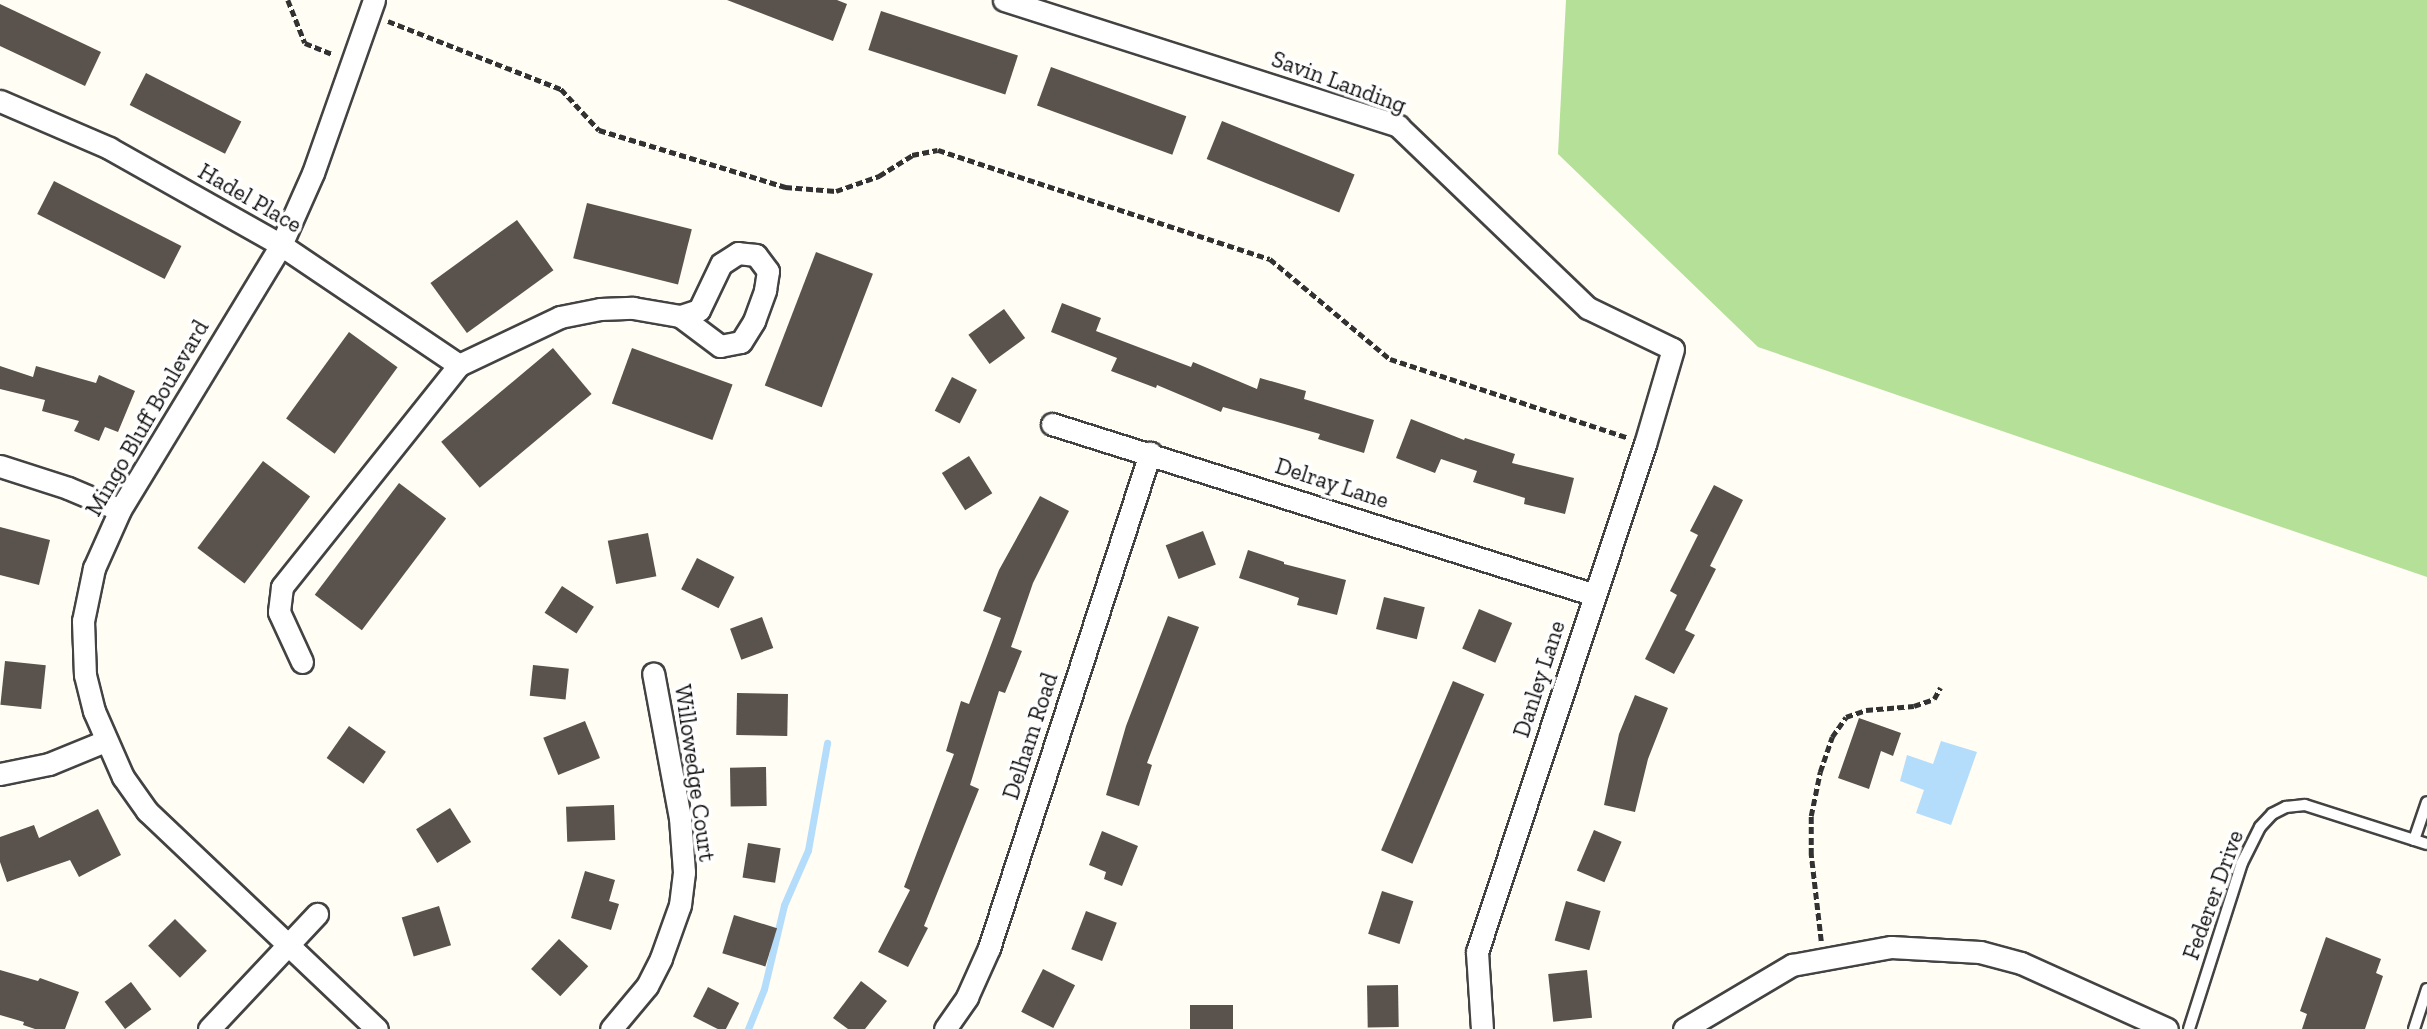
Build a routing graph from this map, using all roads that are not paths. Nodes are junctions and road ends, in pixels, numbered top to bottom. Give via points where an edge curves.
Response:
1 (1004, 0) edge
2 (370, 8) edge
3 (0, 102) edge
4 (281, 245) junction
5 (680, 316) junction
6 (1673, 349) joint
7 (458, 365) junction
8 (1052, 424) dead end
9 (1150, 453) junction
10 (0, 467) edge
11 (120, 510) junction
12 (1595, 595) junction
13 (302, 662) dead end
14 (653, 673) dead end
15 (105, 741) junction
16 (0, 774) edge
17 (2427, 802) edge
18 (2414, 840) junction
19 (2427, 844) edge
20 (317, 914) dead end
21 (290, 944) junction
22 (2427, 989) edge
23 (209, 1029) edge
24 (377, 1029) edge
25 (611, 1029) edge
26 (945, 1029) edge
27 (1482, 1029) edge
28 (1684, 1029) edge
29 (2167, 1029) edge
30 (2189, 1029) edge
31 (2414, 1029) edge

1 - 6 street, Savin Landing via 1398,126 1588,308
2 - 4 street, Mingo Bluff Boulevard via 313,173
3 - 4 street, Hadel Place via 109,148
4 - 7 street, Hadel Place
4 - 11 street, Mingo Bluff Boulevard
5 - 5 street via 720,346 741,342 754,321 768,271 756,255 738,253 721,264 699,310
5 - 7 street via 633,308 561,317
6 - 12 street, Danley Lane
7 - 13 street via 282,587 279,612
8 - 9 street, Delray Lane
9 - 12 street, Delray Lane
9 - 26 street, Delham Road via 989,948 967,997
10 - 11 street
11 - 15 street, Mingo Bluff Boulevard via 94,568 83,621 85,675
12 - 27 street, Danley Lane via 1477,952
14 - 25 street, Willowedge Court via 680,818 684,872 680,905 661,958 647,986
15 - 16 street via 50,764
15 - 21 street, Mingo Bluff Boulevard via 122,777 147,811
17 - 18 lane
18 - 19 lane, Federer Drive
18 - 30 lane, Federer Drive via 2305,805 2272,814 2242,863
20 - 21 street
21 - 23 street
21 - 24 street, Mingo Bluff Boulevard
22 - 31 lane
28 - 29 street via 1792,965 1891,947 1980,952 2021,963

